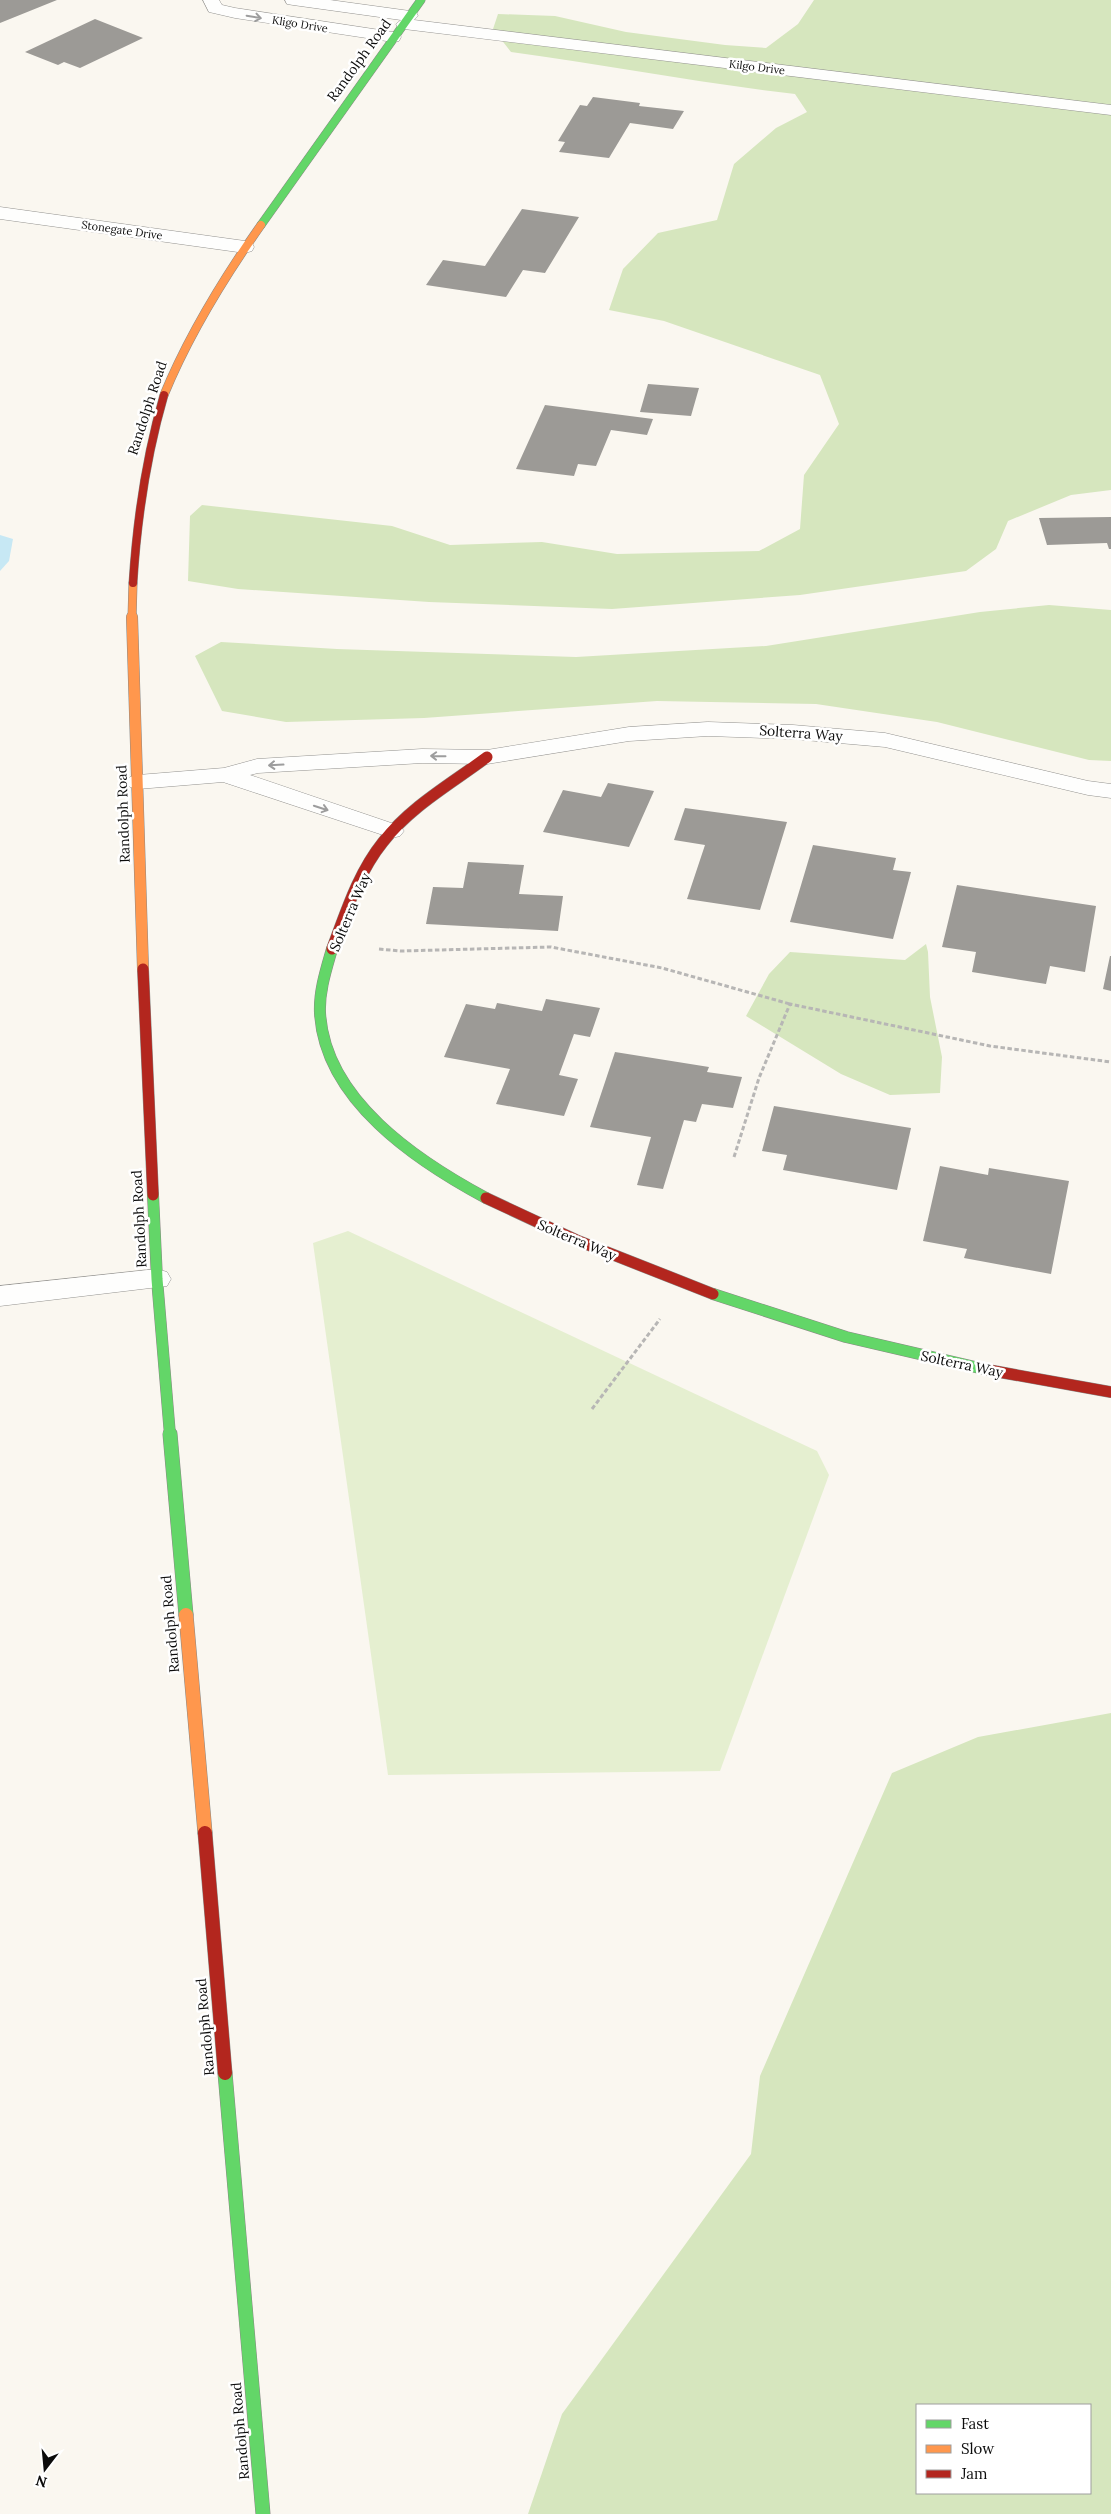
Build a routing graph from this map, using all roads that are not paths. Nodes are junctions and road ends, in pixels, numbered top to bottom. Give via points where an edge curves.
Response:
1 (211, 0) edge
2 (293, 0) edge
3 (421, 0) edge
4 (407, 20) junction
5 (393, 38) junction
6 (1111, 110) edge
7 (0, 213) edge
8 (245, 247) junction
9 (487, 757) junction
10 (225, 775) junction
11 (138, 782) junction
12 (1111, 791) edge
13 (392, 830) junction
14 (157, 1279) junction
15 (0, 1296) edge
16 (1111, 1392) edge
17 (263, 2514) edge

1 -> 5 street, Kligo Drive via 215,8 235,13
2 - 4 street, Kligo Drive
3 - 4 street, Randolph Road
4 - 5 street, Randolph Road
4 - 6 street, Kilgo Drive
5 - 8 street, Randolph Road
7 - 8 street, Stonegate Drive
8 - 11 street, Randolph Road via 182,350 164,395 145,460 132,619
9 -> 10 street, Solterra Way via 422,756 257,766
9 - 12 street, Solterra Way via 629,734 708,729 792,732 885,740
9 - 13 street, Solterra Way
10 - 11 street, Solterra Way
10 -> 13 street, Solterra Way
11 - 14 street, Randolph Road via 142,980
13 - 16 street, Solterra Way via 366,870 334,946 321,993 322,1028 334,1064 359,1099 398,1141 452,1180 529,1220 685,1285 884,1347 1016,1376
14 - 15 street
14 - 17 street, Randolph Road

